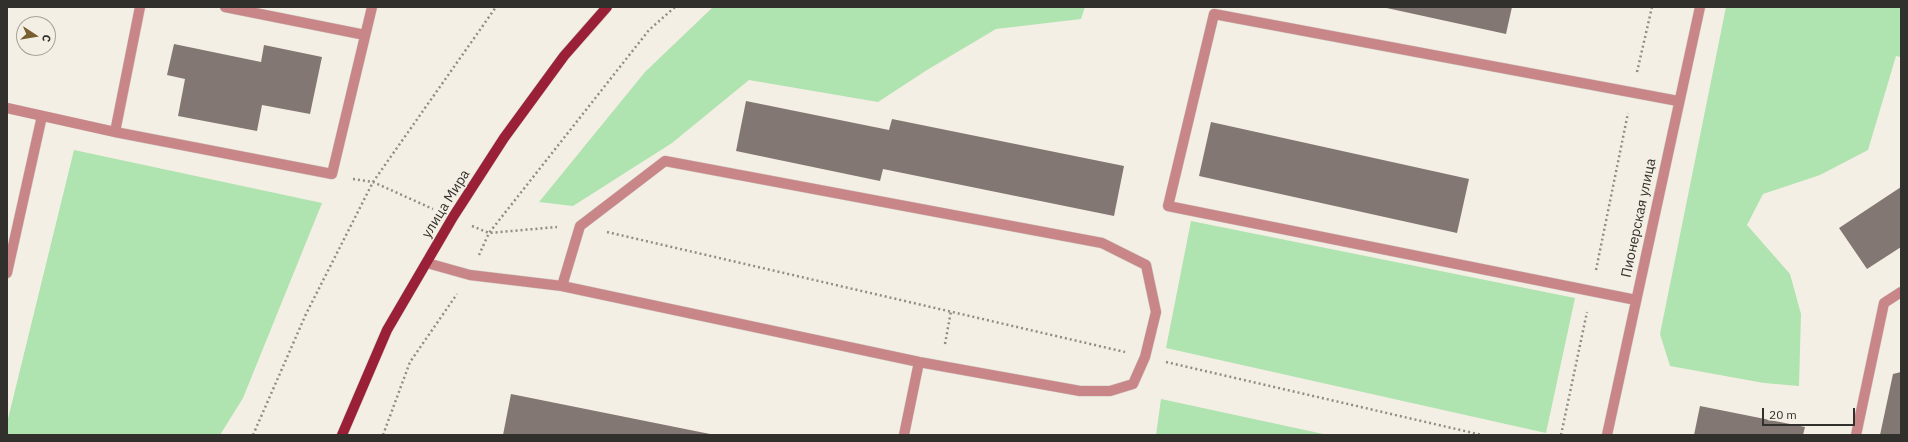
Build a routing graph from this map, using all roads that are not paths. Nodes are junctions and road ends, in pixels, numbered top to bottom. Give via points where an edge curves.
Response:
1 (140, 7) edge
2 (225, 7) edge
3 (372, 7) edge
4 (607, 7) edge
5 (1700, 7) edge
6 (365, 35) junction
7 (1678, 101) junction
8 (7, 108) edge
9 (42, 116) junction
10 (115, 132) junction
11 (427, 263) junction
12 (7, 273) edge
13 (562, 286) junction
14 (1901, 292) edge
15 (1636, 300) junction
16 (919, 362) junction
17 (342, 435) edge
18 (904, 435) edge
19 (1607, 435) edge
20 (1856, 435) edge

1 - 10 street
2 - 6 street
3 - 6 street
4 - 11 main road, улица Мира via 564,56 504,138
5 - 7 street, Пионерская улица
6 - 10 street via 332,174
7 - 15 street, Пионерская улица
7 - 15 street via 1214,14 1168,206
8 - 9 street
9 - 10 street
9 - 12 street
11 - 13 street via 470,275
11 - 17 main road, улица Мира via 387,330
13 - 16 street
13 - 16 street via 580,226 665,161 1102,243 1146,265 1156,312 1145,357 1133,384 1110,391 1080,391
14 - 20 street via 1884,303
15 - 19 street, Пионерская улица
16 - 18 street

